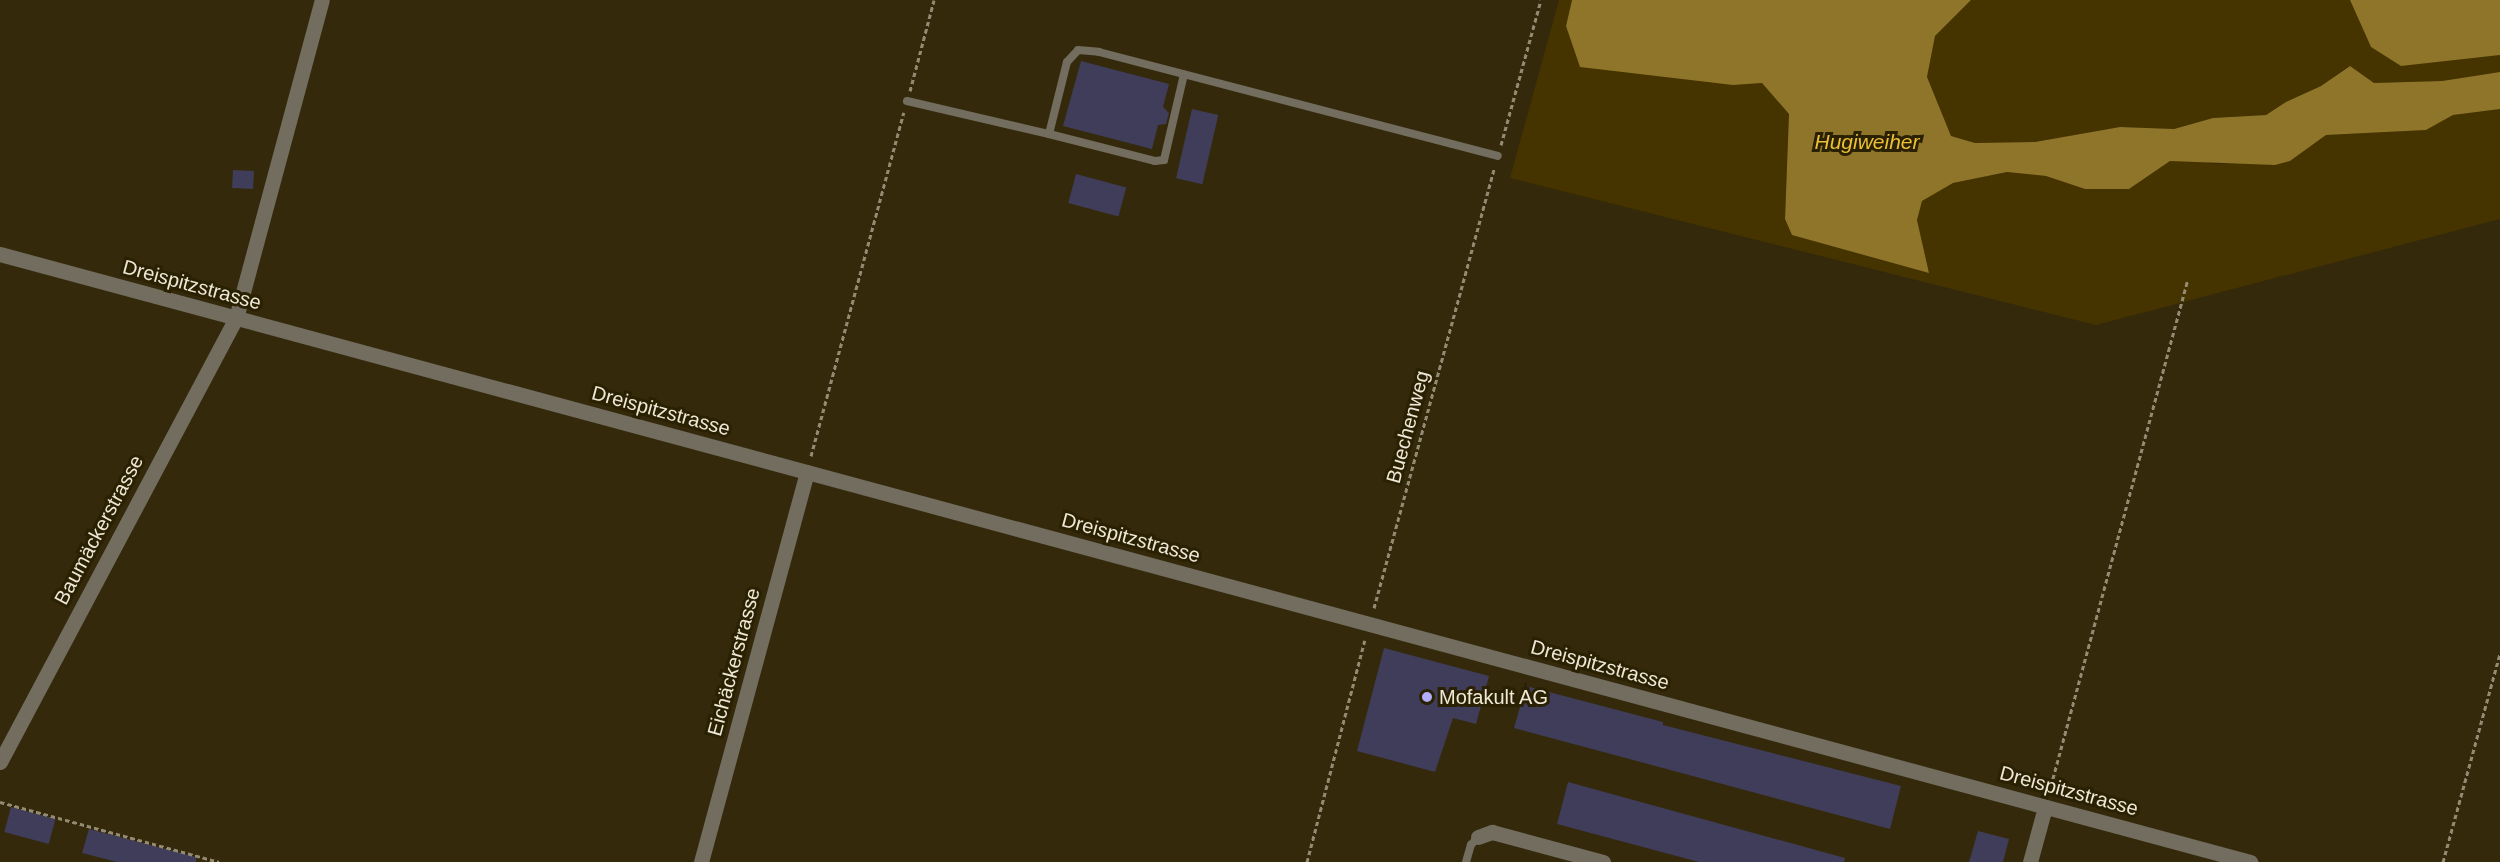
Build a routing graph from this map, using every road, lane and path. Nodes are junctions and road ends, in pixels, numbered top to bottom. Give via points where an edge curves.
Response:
1 (322, 0) edge
2 (934, 0) edge
3 (1540, 0) edge
4 (1184, 74) junction
5 (907, 101) junction
6 (1049, 134) junction
7 (1498, 156) junction
8 (0, 254) edge
9 (2188, 279) dead end
10 (236, 318) junction
11 (807, 472) junction
12 (1370, 625) junction
13 (2500, 653) edge
14 (0, 762) edge
15 (0, 802) edge
16 (2045, 807) junction
17 (1478, 837) joint
18 (219, 862) edge
19 (701, 862) edge
20 (1307, 862) edge
21 (1466, 862) edge
22 (1603, 862) edge
23 (2030, 862) edge
24 (2250, 862) edge
25 (2443, 862) edge

1 - 10 street, Baumäckerstrasse
2 - 5 path
3 - 7 path, Buechenweg
4 - 6 lane via 1078,50 1066,62
4 - 6 lane via 1164,160
4 - 7 lane
5 - 6 lane
5 - 11 path
7 - 12 path, Buechenweg
8 - 10 street, Dreispitzstrasse
9 - 16 path
10 - 11 street, Dreispitzstrasse
10 - 14 street, Baumäckerstrasse
11 - 12 street, Dreispitzstrasse
11 - 19 street, Eichäckerstrasse
12 - 16 street, Dreispitzstrasse
12 - 20 path, Buechenweg
13 - 25 path
15 - 18 path
16 - 23 street
16 - 24 street, Dreispitzstrasse
17 - 21 lane via 1471,844
17 - 22 street via 1492,832

